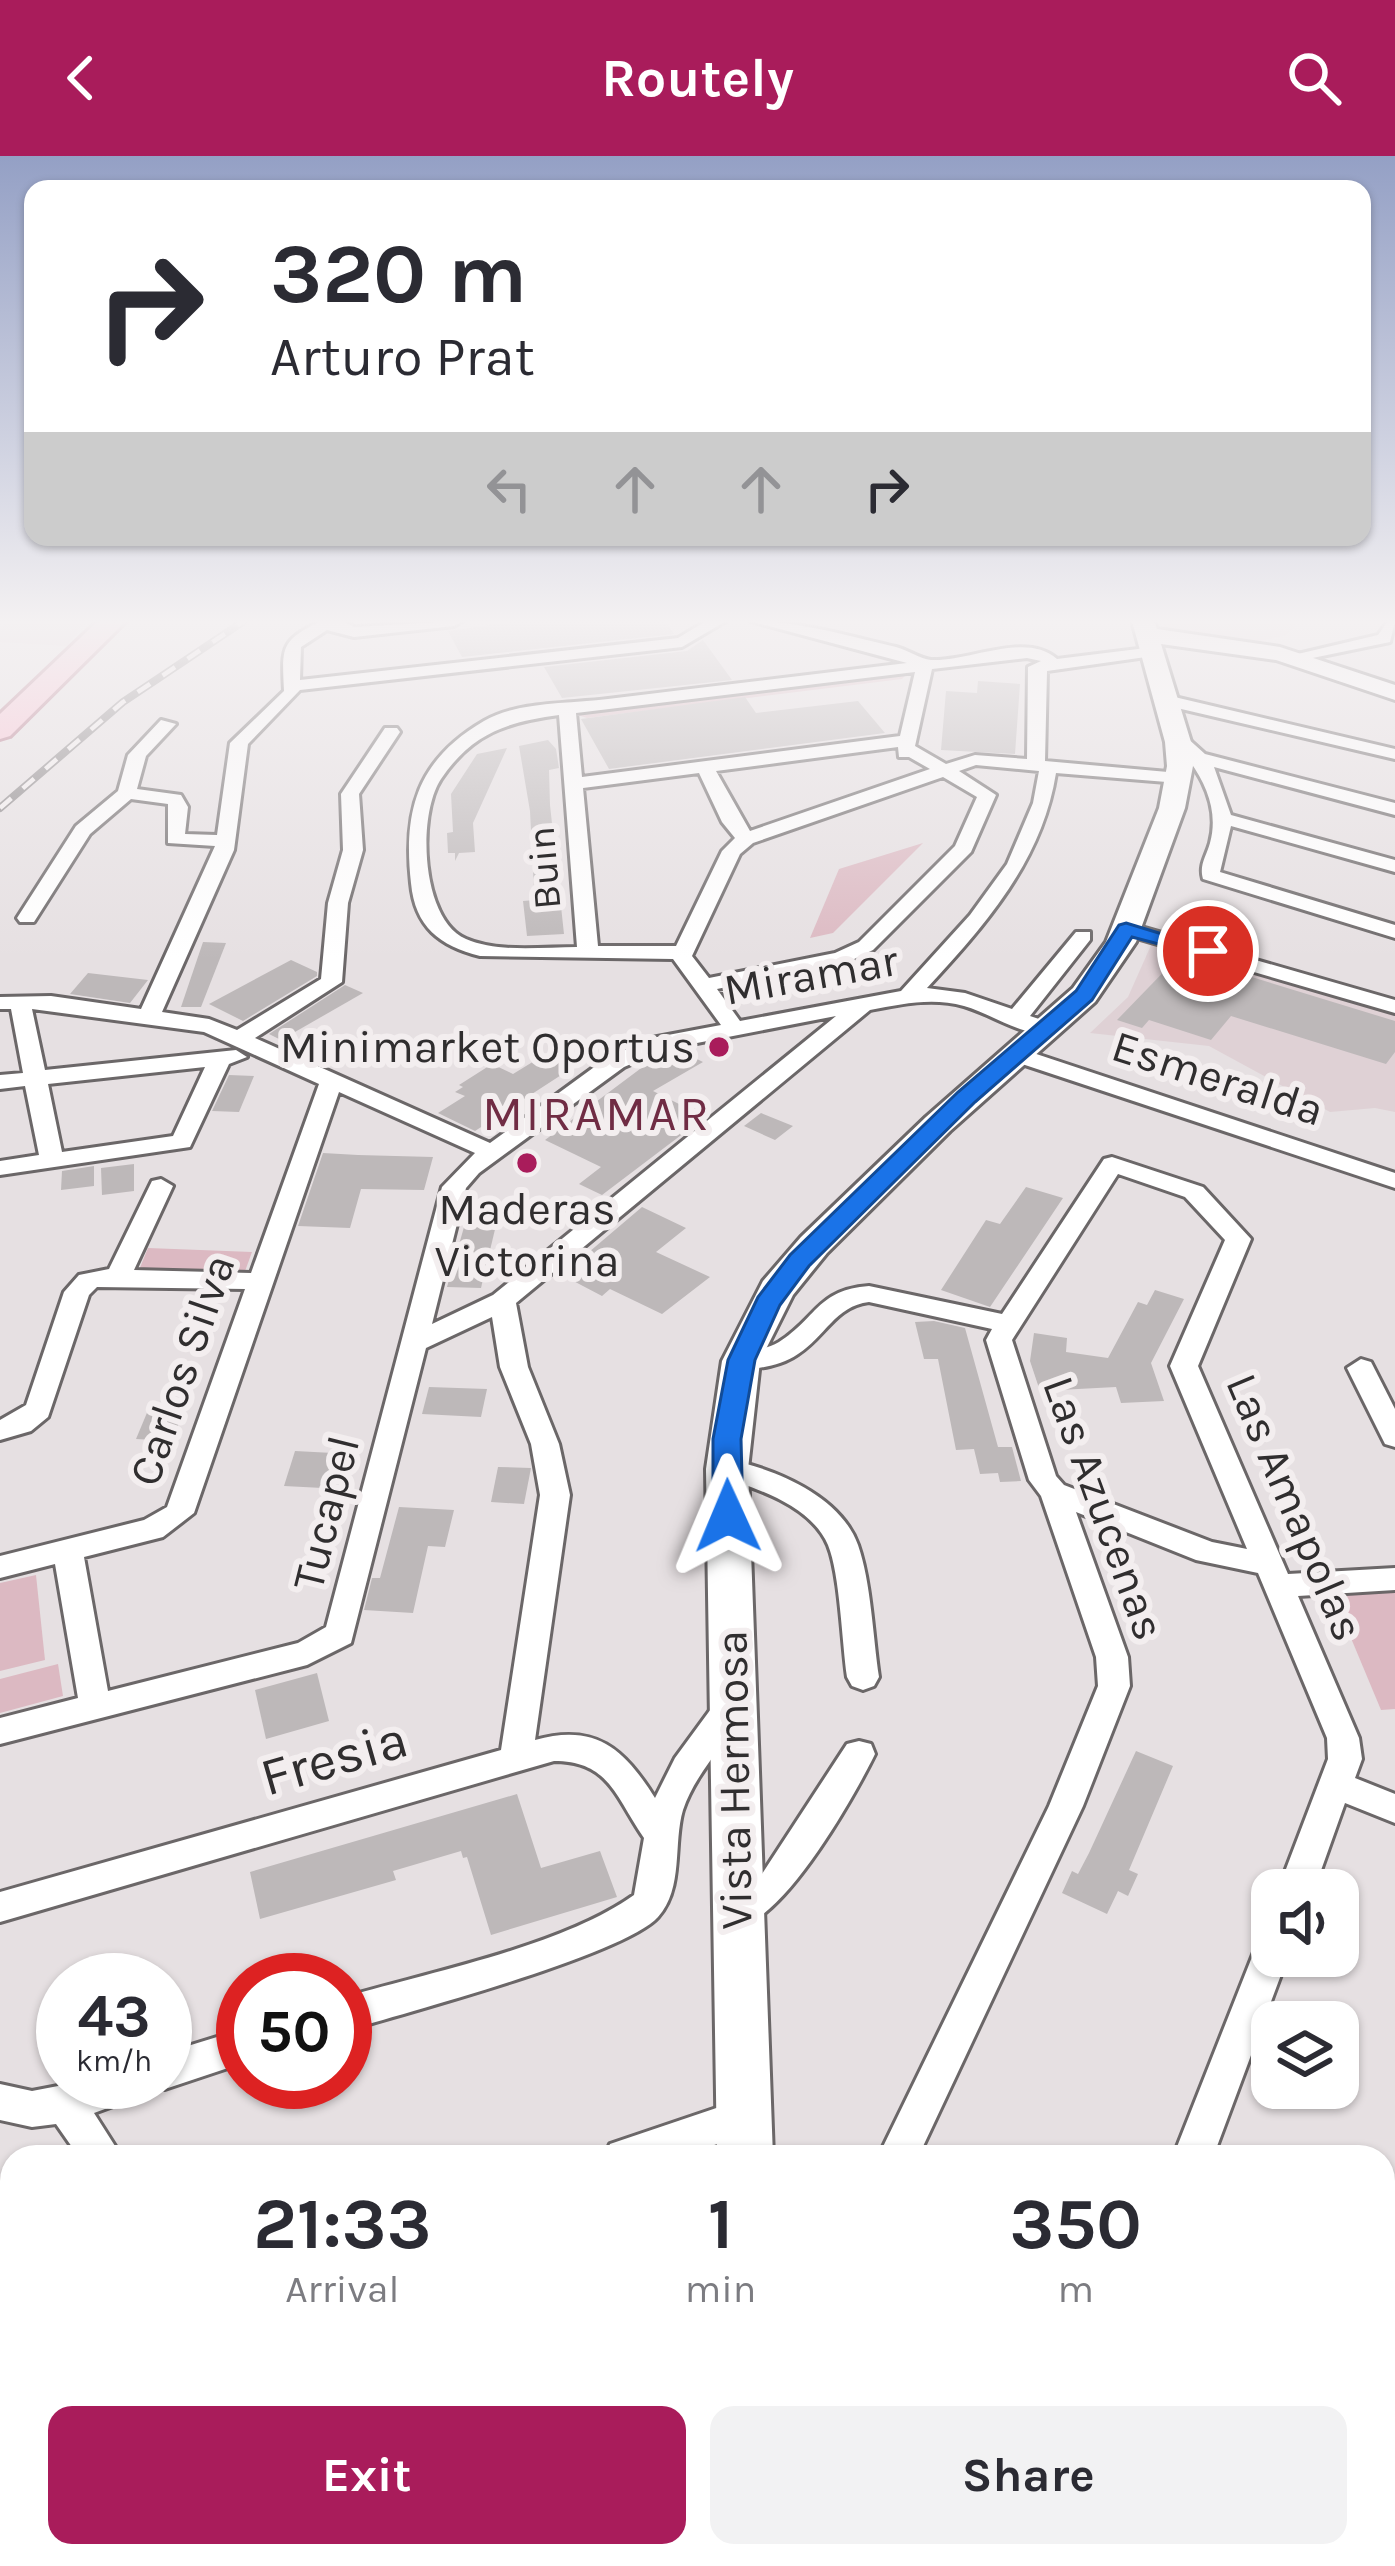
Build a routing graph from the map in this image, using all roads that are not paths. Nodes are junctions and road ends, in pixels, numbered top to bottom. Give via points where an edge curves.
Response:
1 (158, 733) edge
2 (249, 733) edge
3 (390, 733) edge
4 (484, 733) edge
5 (569, 733) edge
6 (909, 733) edge
7 (1043, 733) edge
8 (1175, 733) edge
9 (1177, 733) edge
10 (1308, 733) edge
11 (907, 744) junction
12 (1395, 754) edge
13 (1203, 759) junction
14 (705, 767) junction
15 (1042, 768) junction
16 (945, 770) junction
17 (1179, 778) junction
18 (573, 784) junction
19 (897, 786) junction
20 (127, 793) junction
21 (1395, 809) edge
22 (1222, 818) junction
23 (746, 838) junction
24 (226, 841) junction
25 (1395, 866) edge
26 (27, 918) dead end
27 (1126, 929) junction
28 (1395, 932) edge
29 (1083, 936) dead end
30 (588, 950) junction
31 (682, 953) junction
32 (702, 986) junction
33 (908, 995) junction
34 (10, 1002) edge
35 (865, 1003) junction
36 (1395, 1007) edge
37 (151, 1014) junction
38 (734, 1028) junction
39 (1025, 1034) junction
40 (240, 1038) junction
41 (270, 1051) junction
42 (220, 1059) junction
43 (35, 1076) junction
44 (332, 1079) junction
45 (0, 1082) edge
46 (491, 1152) junction
47 (51, 1158) junction
48 (0, 1168) edge
49 (1395, 1181) edge
50 (161, 1186) dead end
51 (118, 1277) junction
52 (257, 1281) junction
53 (502, 1301) junction
54 (1007, 1324) junction
55 (413, 1344) junction
56 (741, 1360) junction
57 (1361, 1369) dead end
58 (0, 1430) edge
59 (1395, 1437) edge
60 (727, 1469) junction
61 (1054, 1492) junction
62 (68, 1550) junction
63 (0, 1567) edge
64 (1271, 1575) junction
65 (1395, 1579) edge
66 (863, 1677) dead end
67 (732, 1703) junction
68 (95, 1706) junction
69 (0, 1731) edge
70 (859, 1754) dead end
71 (516, 1759) junction
72 (1336, 1785) junction
73 (1395, 1809) edge
74 (660, 1832) junction
75 (1304, 1869) edge
76 (0, 1907) edge
77 (738, 1915) junction
78 (1262, 1977) edge
79 (372, 2005) edge
80 (0, 2102) edge
81 (41, 2109) edge
82 (68, 2109) edge
83 (744, 2137) edge
84 (94, 2145) edge
85 (696, 2145) edge
86 (904, 2145) edge
87 (1198, 2145) edge

1 - 20 street via 137,755
2 - 24 street via 239,743
3 - 40 street via 350,794 353,850 338,903 331,982
4 - 30 street via 472,736 422,799 423,907 464,946
5 - 18 street, Buin
6 - 11 street
7 - 15 street
8 - 17 main road, Vista Hermosa
9 - 13 street
10 - 12 street
11 - 14 street
11 - 16 street
11 - 19 street
13 - 21 street
13 - 22 street
14 - 18 street
14 - 23 street
15 - 16 street via 979,760
15 - 17 street
15 - 33 street via 1041,817 997,896
16 - 19 street
16 - 32 street via 987,800 964,848 872,941 841,958
17 - 27 main road, Vista Hermosa
18 - 30 street, Buin
19 - 23 street
20 - 24 street via 174,799 175,839
20 - 26 street via 83,830
22 - 25 street
22 - 28 street via 1208,870 1213,878
23 - 31 street
24 - 37 street
27 - 36 street
27 - 39 main road, Vista Hermosa via 1093,985
29 - 39 street via 1039,995
30 - 31 street
31 - 32 street
32 - 38 street
33 - 35 street, Miramar
33 - 39 street, Miramar via 955,996
34 - 37 street
34 - 43 street
35 - 38 street, Miramar
35 - 53 street
37 - 40 street
38 - 46 street, Miramar via 627,1055
39 - 49 street, Esmeralda
39 - 56 main road, Vista Hermosa via 800,1260 767,1303
40 - 41 street
41 - 42 street
41 - 44 street
42 - 43 street
42 - 47 street via 182,1142
43 - 45 street
43 - 47 street
44 - 46 street
44 - 52 street, Carlos Silva
46 - 55 street, Tucapel via 449,1196
47 - 48 street
50 - 51 street
51 - 52 street
51 - 58 street via 79,1288 41,1404 28,1420
52 - 62 street, Carlos Silva via 179,1513 153,1529
53 - 55 street
53 - 71 street via 555,1495
54 - 56 street via 851,1294 781,1356
54 - 61 street, Las Azucenas via 1000,1351
54 - 64 street, Las Amapolas via 1112,1164 1194,1192 1238,1239 1184,1366
55 - 68 street, Tucapel via 340,1634 307,1653
56 - 60 main road, Vista Hermosa
57 - 59 street
60 - 66 street via 765,1480 835,1531
60 - 67 main road, Vista Hermosa
61 - 64 street
61 - 86 street, Las Azucenas via 1112,1657 1114,1686 1066,1806
62 - 63 street, Carlos Silva
62 - 68 street
64 - 65 street
64 - 72 street, Las Amapolas via 1343,1738
67 - 74 street via 680,1778
67 - 77 main road, Vista Hermosa
68 - 69 street, Tucapel
70 - 77 street via 772,1888
71 - 74 street, Fresia via 570,1746 596,1751 620,1771
71 - 76 street, Fresia
72 - 73 street
72 - 75 street, Las Amapolas
74 - 79 street via 651,1898 631,1920
77 - 83 main road, Vista Hermosa
78 - 87 street
80 - 81 street via 26,2113
82 - 84 street
83 - 85 street

